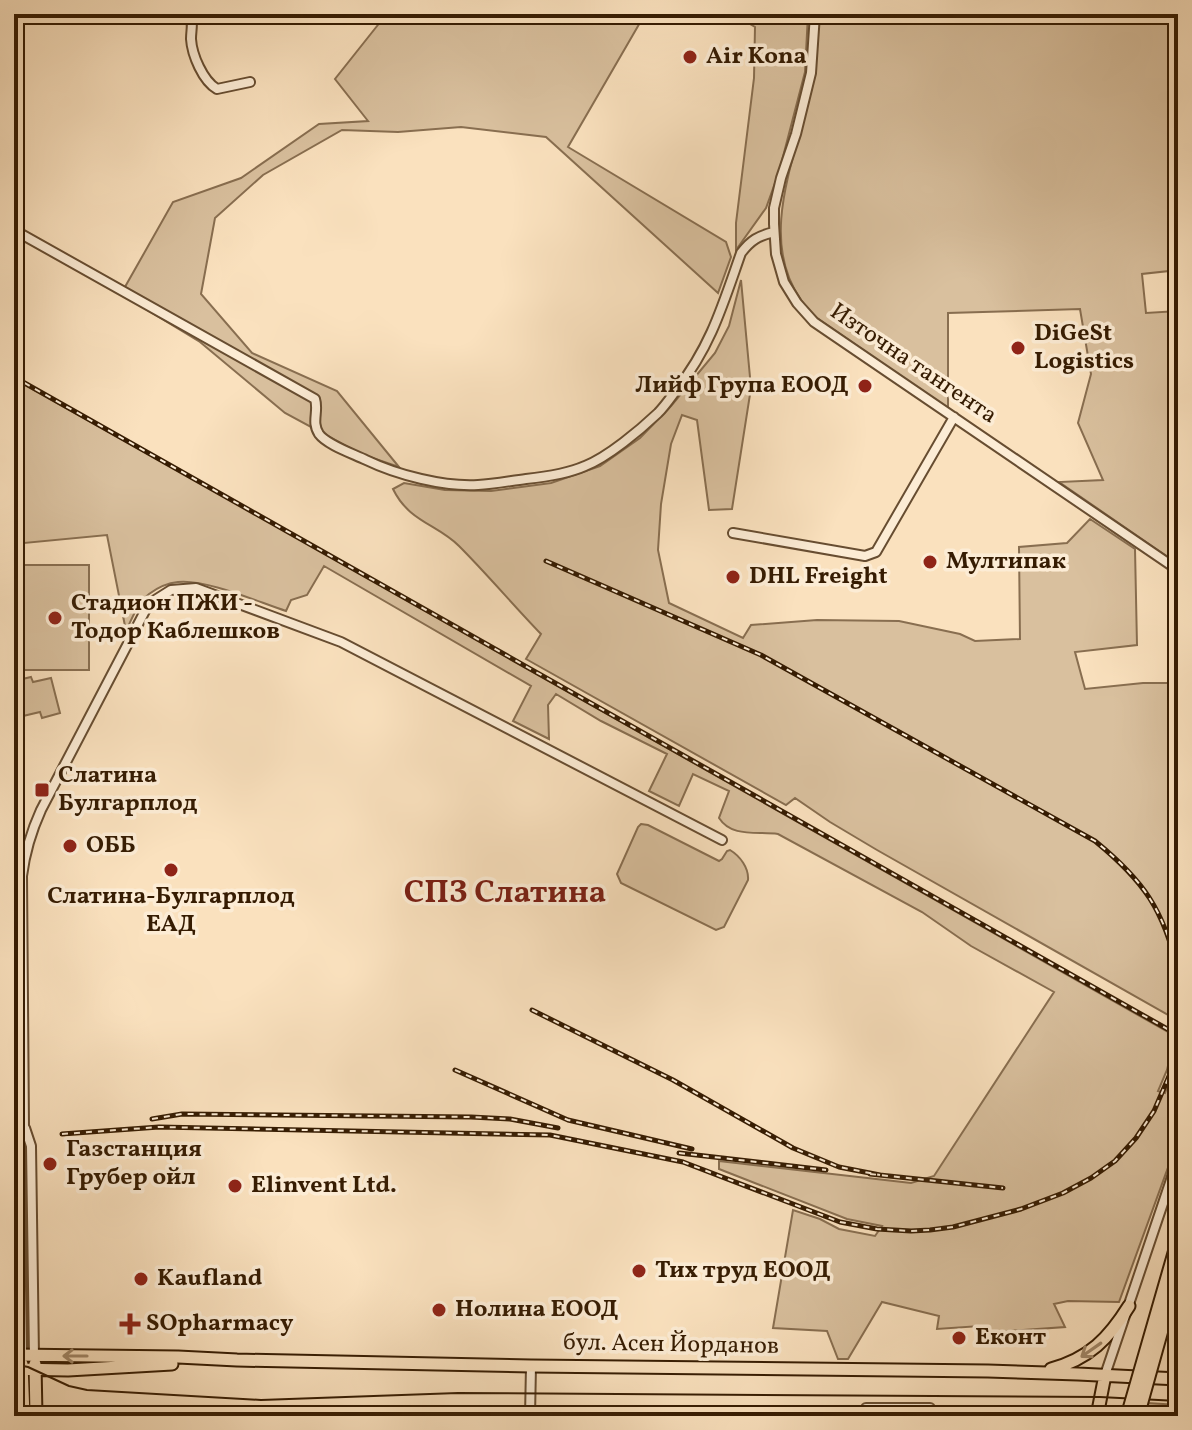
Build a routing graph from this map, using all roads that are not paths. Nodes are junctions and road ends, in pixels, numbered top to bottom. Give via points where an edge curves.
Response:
1 (189, 14) edge
2 (815, 14) edge
3 (250, 82) dead end
4 (14, 230) edge
5 (774, 232) junction
6 (954, 417) junction
7 (733, 533) dead end
8 (1178, 570) edge
9 (722, 840) dead end
10 (24, 1127) junction
11 (17, 1146) edge
12 (31, 1146) junction
13 (1178, 1159) edge
14 (1178, 1239) edge
15 (1178, 1273) edge
16 (1129, 1306) junction
17 (23, 1356) edge
18 (237, 1360) junction
19 (531, 1366) junction
20 (18, 1369) edge
21 (35, 1369) junction
22 (1038, 1373) junction
23 (1105, 1375) junction
24 (1178, 1379) edge
25 (866, 1408) dead end
26 (24, 1416) edge
27 (36, 1416) edge
28 (530, 1416) edge
29 (930, 1416) edge
30 (1097, 1416) edge
31 (1127, 1416) edge
32 (1138, 1416) edge

1 - 3 street via 193,51 212,86
2 - 5 street, Източна тангента via 811,73 774,208
4 - 5 street via 315,399 315,425 321,437 397,472 476,486 586,466 660,411 692,371 712,334 741,253 758,236
5 - 6 street, Източна тангента via 784,282 814,322
6 - 7 street via 872,555
6 - 8 street, Източна тангента
9 - 10 street via 341,642 196,588 171,590 146,609 29,837 22,876
10 - 11 street
10 - 12 street
11 - 12 street
11 - 17 street
12 - 17 street
13 - 16 street
14 - 31 main road, bridge
15 - 32 main road, bridge
16 -> 22 main road via 1089,1352
16 - 23 street
18 -> 17 main road, бул. Асен Йорданов
17 - 20 main road
17 - 21 main road
18 - 19 main road, бул. Асен Йорданов
18 - 21 main road, бул. Асен Йорданов
19 - 22 main road, бул. Асен Йорданов
19 - 28 street
20 - 21 main road, бул. Асен Йорданов
20 - 26 main road
21 - 27 main road
22 - 23 main road, бул. Асен Йорданов
23 - 24 main road, бул. Асен Йорданов
23 - 30 main road
25 - 29 street via 930,1408

